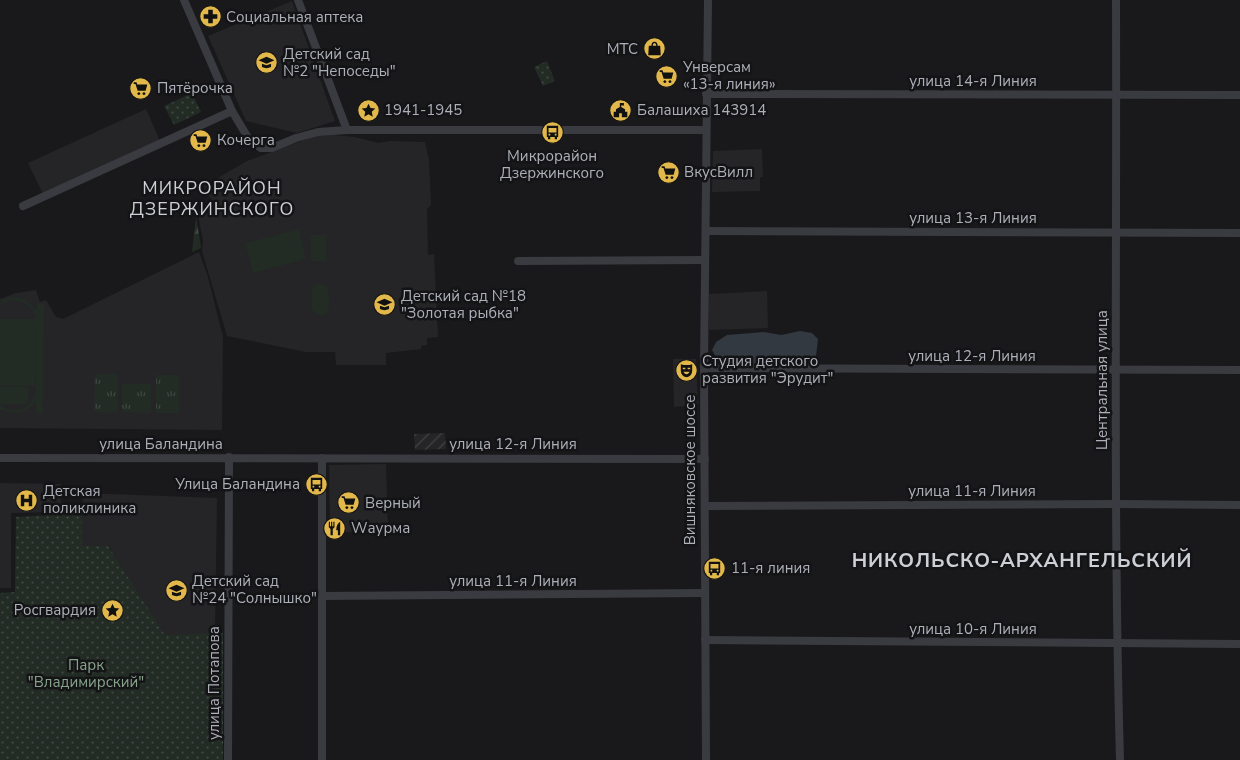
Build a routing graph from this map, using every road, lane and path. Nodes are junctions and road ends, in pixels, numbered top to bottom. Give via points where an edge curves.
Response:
1 (184, 0) edge
2 (298, 0) edge
3 (708, 0) edge
4 (1116, 0) edge
5 (706, 94) junction
6 (1116, 95) junction
7 (1240, 95) edge
8 (232, 111) junction
9 (347, 130) junction
10 (706, 130) junction
11 (23, 206) dead end
12 (706, 231) junction
13 (1115, 232) junction
14 (1240, 233) edge
15 (705, 260) junction
16 (518, 261) dead end
17 (704, 368) junction
18 (1115, 370) junction
19 (1240, 370) edge
20 (229, 457) junction
21 (0, 458) edge
22 (322, 458) junction
23 (705, 459) junction
24 (1116, 504) junction
25 (1240, 504) edge
26 (705, 506) junction
27 (705, 594) junction
28 (322, 596) junction
29 (705, 640) junction
30 (1117, 644) junction
31 (1240, 644) edge
32 (228, 760) edge
33 (322, 760) edge
34 (706, 760) edge
35 (1120, 760) edge

1 - 8 street
2 - 9 street
3 - 5 street, Вишняковское шоссе
4 - 6 street, Центральная улица
5 - 6 street, улица 14-я Линия
5 - 10 street, Вишняковское шоссе
6 - 7 street, улица 14-я Линия
6 - 13 street, Центральная улица
8 - 9 street via 247,136 262,148 272,148 318,132
8 - 11 street
9 - 10 street
10 - 12 street, Вишняковское шоссе
12 - 13 street, улица 13-я Линия
12 - 15 street, Вишняковское шоссе
13 - 14 street, улица 13-я Линия
13 - 18 street, Центральная улица
15 - 16 street
15 - 17 street, Вишняковское шоссе
17 - 18 street, улица 12-я Линия
17 - 23 street, Вишняковское шоссе
18 - 19 street, улица 12-я Линия
18 - 24 street, Центральная улица
20 - 21 street, улица Баландина
20 - 22 street, улица Баландина
20 - 32 street, улица Потапова
22 - 23 street, улица 12-я Линия
22 - 28 street
23 - 26 street, Вишняковское шоссе
24 - 25 street, улица 11-я Линия
24 - 26 street, улица 11-я Линия
24 - 30 street, Центральная улица
26 - 27 street, Вишняковское шоссе
27 - 28 street, улица 11-я Линия
27 - 29 street, Вишняковское шоссе
28 - 33 street
29 - 30 street, улица 10-я Линия
29 - 34 street, Вишняковское шоссе
30 - 31 street, улица 10-я Линия
30 - 35 street, Центральная улица

